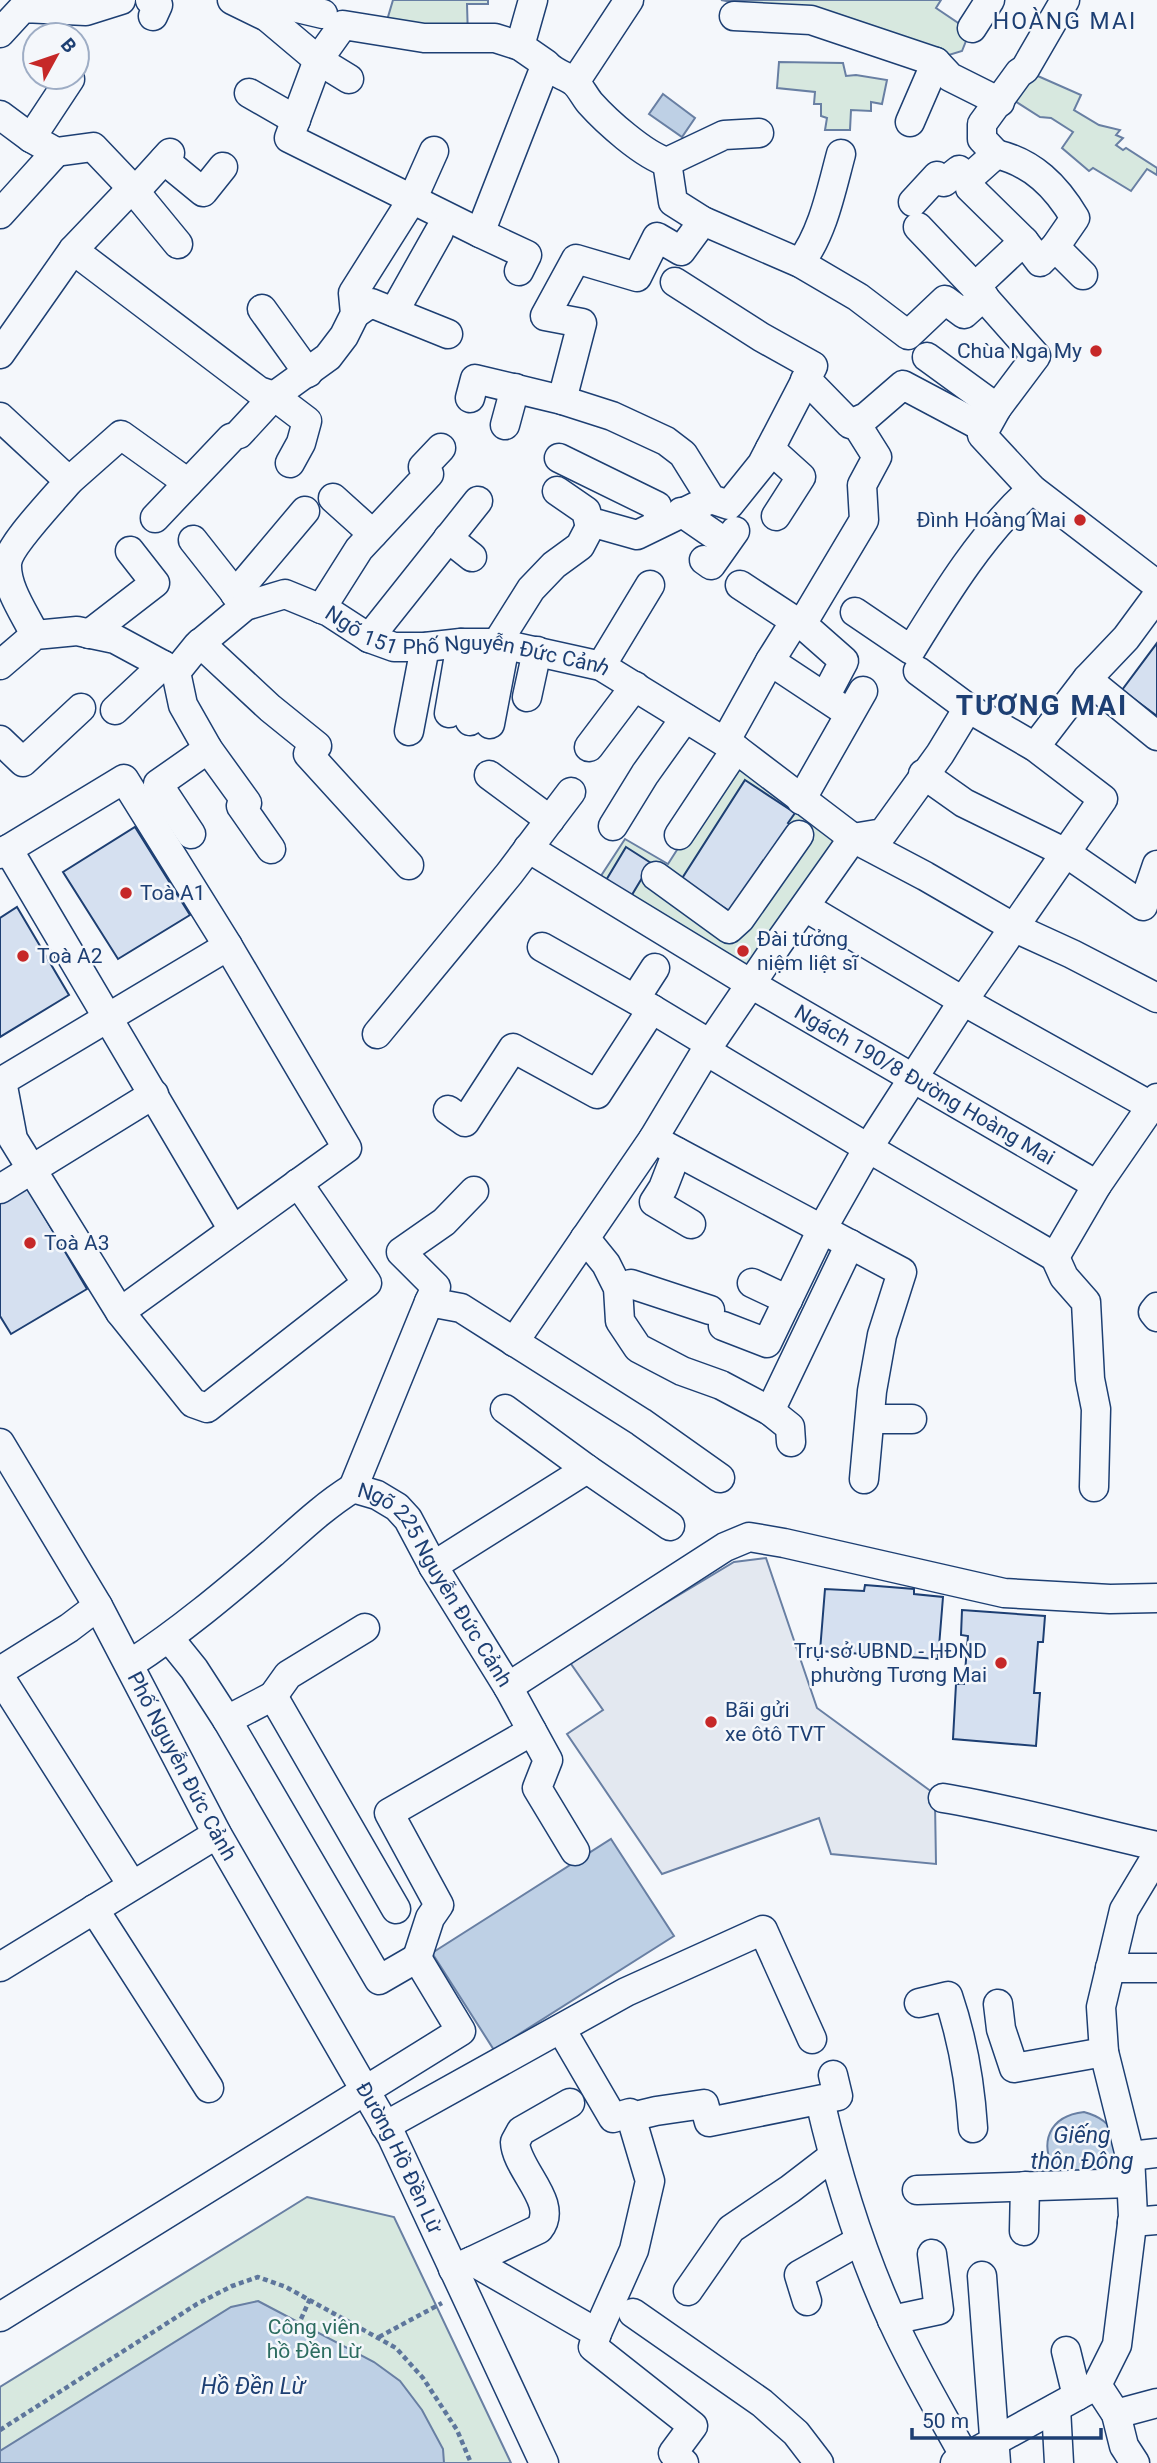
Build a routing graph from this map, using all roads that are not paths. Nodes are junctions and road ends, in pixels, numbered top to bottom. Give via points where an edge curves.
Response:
1 (121, 0) edge
2 (232, 0) edge
3 (533, 0) edge
4 (629, 0) edge
5 (990, 0) edge
6 (1065, 0) edge
7 (742, 11) edge
8 (323, 14) dead end
9 (267, 17) junction
10 (972, 28) dead end
11 (0, 33) edge
12 (520, 46) junction
13 (318, 60) junction
14 (936, 62) junction
15 (546, 64) junction
16 (349, 79) dead end
17 (575, 82) junction
18 (62, 91) edge
19 (249, 93) dead end
20 (1000, 102) junction
21 (0, 115) edge
22 (296, 120) junction
23 (910, 122) dead end
24 (759, 133) dead end
25 (31, 138) junction
26 (434, 151) dead end
27 (56, 152) junction
28 (996, 154) junction
29 (841, 155) dead end
30 (667, 162) junction
31 (223, 167) dead end
32 (132, 188) junction
33 (970, 188) dead end
34 (413, 198) junction
35 (0, 214) edge
36 (703, 221) junction
37 (439, 232) dead end
38 (480, 233) junction
39 (1024, 241) junction
40 (178, 244) dead end
41 (1055, 247) junction
42 (73, 250) junction
43 (800, 263) junction
44 (519, 271) dead end
45 (1083, 275) dead end
46 (675, 282) dead end
47 (979, 292) junction
48 (262, 309) dead end
49 (394, 313) junction
50 (355, 314) junction
51 (448, 334) dead end
52 (0, 354) edge
53 (926, 358) dead end
54 (308, 373) junction
55 (804, 380) junction
56 (473, 388) dead end
57 (515, 388) junction
58 (274, 396) junction
59 (562, 400) junction
60 (0, 417) edge
61 (990, 418) junction
62 (855, 422) junction
63 (505, 425) dead end
64 (441, 448) dead end
65 (769, 449) junction
66 (559, 458) dead end
67 (290, 463) dead end
68 (69, 481) junction
69 (188, 483) junction
70 (1032, 489) junction
71 (557, 491) dead end
72 (333, 498) dead end
73 (711, 499) junction
74 (478, 501) dead end
75 (305, 511) dead end
76 (776, 516) dead end
77 (672, 517) junction
78 (155, 518) dead end
79 (590, 527) junction
80 (373, 534) junction
81 (449, 538) junction
82 (193, 540) dead end
83 (130, 551) dead end
84 (472, 557) dead end
85 (704, 561) dead end
86 (6, 583) edge
87 (650, 585) dead end
88 (740, 585) dead end
89 (1157, 585) edge
90 (1157, 596) edge
91 (240, 600) junction
92 (321, 609) junction
93 (855, 612) dead end
94 (799, 623) junction
95 (89, 634) junction
96 (35, 635) junction
97 (369, 638) junction
98 (200, 643) junction
99 (486, 644) junction
100 (425, 647) junction
101 (537, 651) junction
102 (770, 661) junction
103 (0, 665) edge
104 (601, 666) junction
105 (170, 668) junction
106 (918, 671) dead end
107 (1087, 679) junction
108 (635, 686) junction
109 (525, 697) dead end
110 (825, 697) junction
111 (81, 708) dead end
112 (968, 708) junction
113 (115, 710) dead end
114 (685, 718) junction
115 (409, 731) dead end
116 (1157, 736) edge
117 (0, 740) edge
118 (730, 746) junction
119 (589, 747) dead end
120 (1035, 747) junction
121 (208, 749) junction
122 (923, 774) junction
123 (489, 775) dead end
124 (571, 792) dead end
125 (801, 800) junction
126 (550, 820) junction
127 (612, 826) dead end
128 (191, 835) dead end
129 (679, 835) dead end
130 (799, 835) dead end
131 (853, 838) junction
132 (528, 848) junction
133 (271, 849) dead end
134 (4, 852) edge
135 (1066, 853) junction
136 (409, 865) dead end
137 (1157, 865) edge
138 (656, 876) dead end
139 (805, 907) junction
140 (740, 919) junction
141 (1013, 927) junction
142 (778, 944) junction
143 (228, 946) junction
144 (542, 947) dead end
145 (655, 968) dead end
146 (751, 984) junction
147 (1157, 998) edge
148 (963, 1001) junction
149 (644, 1004) junction
150 (108, 1017) junction
151 (377, 1034) dead end
152 (708, 1048) junction
153 (912, 1079) junction
154 (153, 1094) junction
155 (1154, 1102) edge
156 (448, 1110) dead end
157 (665, 1145) junction
158 (868, 1149) junction
159 (32, 1170) junction
160 (298, 1183) junction
161 (1097, 1185) junction
162 (0, 1189) edge
163 (474, 1191) dead end
164 (691, 1224) dead end
165 (821, 1229) junction
166 (233, 1230) junction
167 (585, 1238) junction
168 (850, 1244) junction
169 (1055, 1257) junction
170 (752, 1283) dead end
171 (618, 1288) junction
172 (788, 1300) junction
173 (429, 1302) junction
174 (1157, 1307) edge
175 (120, 1312) junction
176 (1157, 1317) edge
177 (514, 1342) junction
178 (505, 1409) dead end
179 (770, 1410) junction
180 (870, 1419) junction
181 (912, 1419) dead end
182 (791, 1441) dead end
183 (0, 1443) edge
184 (587, 1469) junction
185 (720, 1479) dead end
186 (864, 1479) dead end
187 (354, 1488) junction
188 (1094, 1488) dead end
189 (670, 1526) dead end
190 (433, 1566) junction
191 (1157, 1598) edge
192 (98, 1606) junction
193 (365, 1628) dead end
194 (169, 1638) junction
195 (130, 1664) junction
196 (0, 1671) edge
197 (0, 1677) edge
198 (508, 1687) junction
199 (273, 1696) junction
200 (227, 1720) junction
201 (532, 1731) junction
202 (943, 1798) dead end
203 (217, 1834) junction
204 (1157, 1846) edge
205 (575, 1851) dead end
206 (1157, 1855) edge
207 (132, 1885) junction
208 (93, 1909) junction
209 (396, 1909) dead end
210 (417, 1958) junction
211 (0, 1967) edge
212 (1110, 1968) junction
213 (1157, 1968) edge
214 (919, 2003) dead end
215 (561, 2029) junction
216 (961, 2035) junction
217 (812, 2039) dead end
218 (1104, 2052) junction
219 (833, 2075) dead end
220 (209, 2088) dead end
221 (366, 2089) junction
222 (820, 2101) junction
223 (570, 2103) dead end
224 (631, 2117) junction
225 (385, 2126) junction
226 (973, 2128) dead end
227 (833, 2156) junction
228 (1139, 2164) edge
229 (1025, 2186) junction
230 (918, 2190) dead end
231 (1144, 2221) edge
232 (1024, 2231) dead end
233 (859, 2241) junction
234 (932, 2254) dead end
235 (462, 2265) junction
236 (982, 2276) dead end
237 (688, 2291) dead end
238 (807, 2301) dead end
239 (633, 2313) dead end
240 (0, 2317) edge
241 (892, 2320) junction
242 (597, 2333) junction
243 (1066, 2351) dead end
244 (1077, 2396) junction
245 (1157, 2403) edge
246 (1116, 2414) junction
247 (995, 2452) edge
248 (960, 2460) edge
249 (544, 2463) edge
250 (684, 2463) edge
251 (819, 2463) edge
252 (1059, 2463) edge
253 (1135, 2463) edge

1 - 11 street via 86,11 23,8
2 - 9 street
3 - 12 street
4 - 17 street
5 - 10 street
6 - 20 street via 1026,69
7 - 14 street via 811,20
8 - 9 street via 276,3
9 - 13 street
12 - 13 street via 495,38 424,38 343,25
12 - 15 street
13 - 16 street
13 - 22 street
14 - 20 street via 950,77
14 - 23 street
15 - 17 street
15 - 38 street
17 - 30 street via 590,103 654,158
18 - 25 street
19 - 22 street
20 - 28 street via 982,124 982,139
21 - 25 street
22 - 34 street via 289,138
24 - 30 street via 724,135
25 - 27 street
26 - 34 street
27 - 32 street via 93,147
27 - 35 street
28 - 41 street via 1033,168 1065,200 1075,218
28 - 47 street via 968,178 959,170 944,182 937,176 916,214
29 - 43 street via 811,249
30 - 36 street via 673,202
31 - 32 street via 204,192 167,156 141,185
32 - 40 street
32 - 42 street
33 - 39 street
34 - 38 street
34 - 50 street via 353,293
36 - 43 street
36 - 59 street via 681,251 657,237 637,277 576,259 545,316 594,325
37 - 49 street
38 - 44 street via 527,255
39 - 41 street via 1040,262
39 - 47 street
41 - 45 street
42 - 52 street
42 - 58 street via 260,391
43 - 47 street via 858,297 908,335 945,300 964,314
46 - 55 street via 813,366
47 - 61 street via 1035,356
48 - 54 street
49 - 50 street via 371,303
49 - 51 street
50 - 54 street via 328,357
53 - 61 street
54 - 58 street
55 - 62 street via 850,424
55 - 65 street
56 - 57 street
57 - 59 street
57 - 63 street
58 - 67 street via 307,421
58 - 69 street
59 - 73 street via 666,441 683,454
60 - 68 street
61 - 62 street via 903,385
61 - 70 street via 982,435
62 - 94 street via 877,457 862,485 864,520
64 - 80 street via 423,467 429,474
65 - 73 street via 729,505
65 - 76 street via 801,477
66 - 77 street via 657,506 658,517
68 - 69 street via 121,435
68 - 86 street via 10,552
69 - 78 street
70 - 89 street
70 - 93 street via 990,534 911,650
71 - 79 street via 586,512
72 - 80 street
73 - 77 street
74 - 81 street
75 - 91 street
77 - 79 street via 637,535 598,524
77 - 85 street via 731,537 711,565
79 - 99 street via 580,546 554,565
80 - 92 street
81 - 84 street
81 - 97 street via 414,568
82 - 91 street
83 - 95 street via 155,583
86 - 96 street
87 - 104 street
88 - 94 street
90 - 107 street via 1126,639
91 - 92 street, Ngõ 151 Phố Nguyễn Đức Cảnh via 285,594
91 - 98 street, Ngõ 151 Phố Nguyễn Đức Cảnh
92 - 97 street, Ngõ 151 Phố Nguyễn Đức Cảnh
94 - 102 street
94 - 110 street via 844,660
95 - 96 street
95 - 105 street via 115,639
96 - 103 street
97 - 100 street, Ngõ 151 Phố Nguyễn Đức Cảnh via 394,647
98 - 105 street, Ngõ 151 Phố Nguyễn Đức Cảnh
98 - 136 street via 317,746 308,754
99 - 99 street via 469,719
99 - 100 street, Ngõ 151 Phố Nguyễn Đức Cảnh
99 - 101 street, Ngõ 151 Phố Nguyễn Đức Cảnh
100 - 115 street
101 - 104 street, Ngõ 151 Phố Nguyễn Đức Cảnh
101 - 109 street
102 - 110 street
102 - 118 street
104 - 108 street, Ngõ 151 Phố Nguyễn Đức Cảnh
105 - 113 street, Ngõ 151 Phố Nguyễn Đức Cảnh
105 - 121 street via 183,705
106 - 112 street
107 - 116 street
107 - 120 street
108 - 114 street, Ngõ 151 Phố Nguyễn Đức Cảnh
108 - 119 street
110 - 125 street via 856,702
111 - 117 street via 23,761
112 - 120 street
112 - 122 street
114 - 118 street, Ngõ 151 Phố Nguyễn Đức Cảnh
114 - 127 street
118 - 125 street, Ngõ 151 Phố Nguyễn Đức Cảnh
118 - 129 street
120 - 135 street via 1103,799
121 - 128 street via 159,784
121 - 133 street via 247,803 241,806
122 - 131 street via 883,832
122 - 135 street via 964,803
123 - 126 street
124 - 126 street
125 - 131 street, Ngõ 151 Phố Nguyễn Đức Cảnh
126 - 132 street
130 - 140 street
131 - 139 street
131 - 141 street, Ngõ 151 Phố Nguyễn Đức Cảnh
132 - 146 street, Ngách 190/8 Đường Hoàng Mai
132 - 151 street
134 - 143 street via 124,779
134 - 150 street
135 - 137 street via 1143,906
135 - 141 street
138 - 140 street via 729,929
139 - 142 street
139 - 148 street
140 - 142 street
141 - 147 street, Ngõ 151 Phố Nguyễn Đức Cảnh
141 - 148 street
142 - 146 street
143 - 150 street
143 - 160 street via 347,1148
144 - 149 street
145 - 149 street
146 - 152 street
146 - 153 street, Ngách 190/8 Đường Hoàng Mai
148 - 153 street
148 - 155 street
149 - 152 street
149 - 156 street via 597,1094 513,1048 465,1122
150 - 154 street
150 - 159 street via 2,1082 13,1139
152 - 157 street
152 - 158 street
153 - 158 street
153 - 161 street, Ngách 190/8 Đường Hoàng Mai
154 - 159 street
154 - 166 street
155 - 161 street
157 - 164 street via 663,1188 654,1202
157 - 165 street
157 - 167 street
158 - 165 street
158 - 169 street
159 - 162 street
159 - 175 street
160 - 166 street
160 - 175 street via 367,1283 207,1408 193,1404
161 - 169 street
163 - 173 street via 444,1222 401,1252 436,1287
165 - 168 street
165 - 172 street
166 - 175 street
167 - 171 street
167 - 177 street
168 - 179 street
168 - 180 street via 902,1272 882,1335
169 - 188 street via 1064,1277 1086,1302 1096,1409
170 - 172 street
171 - 172 street via 631,1284 767,1343
171 - 179 street via 620,1321 638,1348
173 - 177 street via 461,1308
173 - 187 street
174 - 176 street via 1153,1312
177 - 185 street via 641,1422
178 - 184 street
179 - 182 street via 790,1427
180 - 181 street
180 - 186 street
183 - 192 street, Phố Nguyễn Đức Cảnh
184 - 189 street
184 - 190 street
187 - 190 street, Ngõ 225 Nguyễn Đức Cảnh via 397,1507
187 - 194 street, Ngõ 225 Nguyễn Đức Cảnh via 332,1501
190 - 198 street, Ngõ 225 Nguyễn Đức Cảnh
191 - 198 street, Ngõ 225 Nguyễn Đức Cảnh via 1110,1600 1004,1593 749,1537 725,1547
192 - 195 street, Phố Nguyễn Đức Cảnh
192 - 196 street
193 - 199 street via 288,1675
194 - 195 street, Ngõ 225 Nguyễn Đức Cảnh
194 - 200 street
195 - 203 street, Phố Nguyễn Đức Cảnh
197 - 207 street
198 - 201 street
199 - 200 street
199 - 209 street
200 - 210 street via 379,1980
201 - 205 street via 548,1760 537,1788
201 - 210 street via 389,1813 439,1905
202 - 204 street via 1011,1809
203 - 207 street
203 - 221 street, Phố Nguyễn Đức Cảnh
206 - 212 street via 1124,1910
207 - 208 street
208 - 211 street
208 - 220 street
210 - 221 street via 461,2031
212 - 213 street
212 - 218 street via 1101,2007
214 - 216 street via 948,1996
215 - 217 street via 626,1992 763,1930
215 - 224 street via 613,2118 630,2113
215 - 225 street
216 - 218 street via 1000,2016 1014,2068
216 - 226 street
218 - 228 street
219 - 222 street via 838,2096
221 - 225 street, Đường Hồ Đền Lừ
221 - 240 street, Đường Hồ Đền Lừ
222 - 224 street via 709,2122 705,2104
222 - 227 street
223 - 235 street via 521,2131 515,2142 545,2208 544,2222 539,2229
224 - 242 street via 650,2181 634,2250
225 - 235 street, Đường Hồ Đền Lừ
227 - 233 street
227 - 237 street via 731,2229
228 - 229 street
228 - 231 street
229 - 230 street
229 - 232 street
231 - 244 street via 1117,2345
233 - 238 street via 799,2275
233 - 241 street
234 - 241 street via 939,2310
235 - 242 street
235 - 249 street, Đường Hồ Đền Lừ
236 - 247 street
239 - 251 street via 762,2403 796,2432
241 - 248 street
242 - 250 street via 593,2347 693,2426 673,2453
243 - 244 street
244 - 246 street
244 - 247 street
244 - 252 street
245 - 246 street
246 - 253 street via 1124,2446
247 - 248 street

